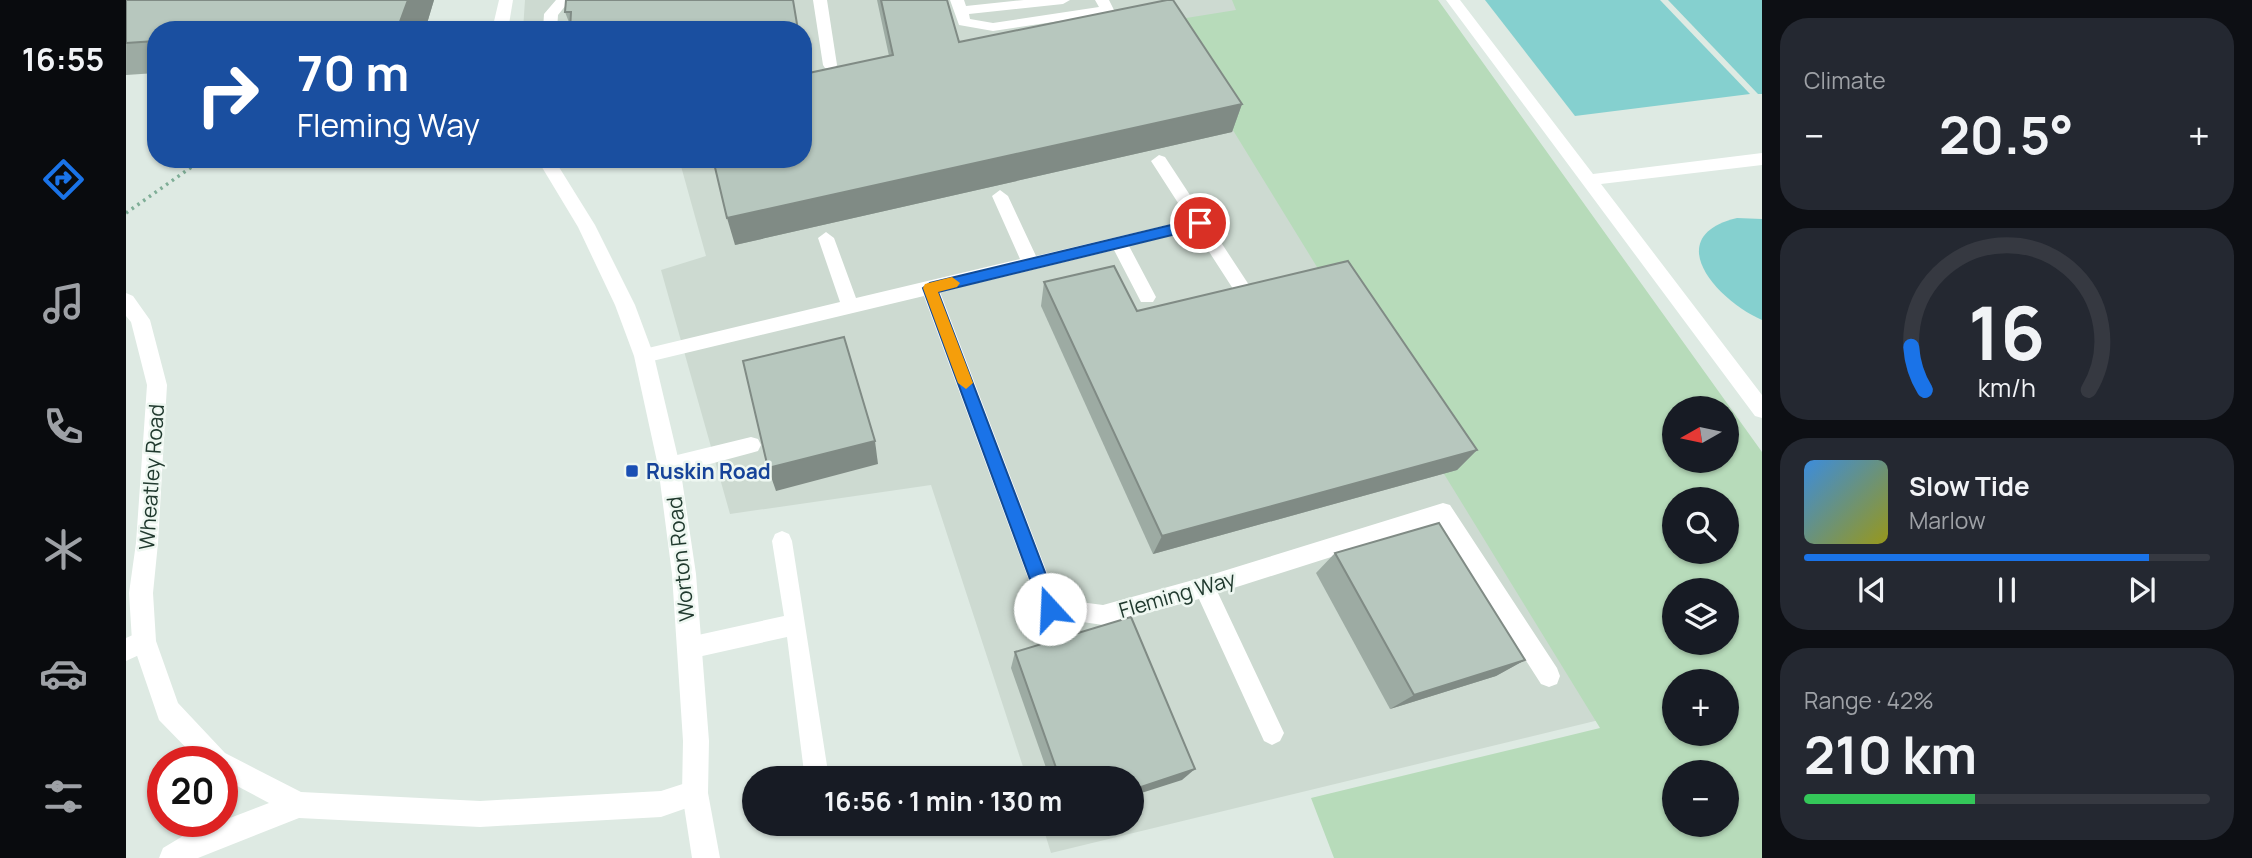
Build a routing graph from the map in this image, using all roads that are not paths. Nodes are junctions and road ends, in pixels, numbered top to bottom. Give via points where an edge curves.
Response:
1 (506, 0) edge
2 (563, 0) edge
3 (820, 0) edge
4 (1063, 0) edge
5 (1102, 0) edge
6 (1453, 0) edge
7 (959, 5) edge
8 (502, 21) edge
9 (551, 21) edge
10 (831, 65) edge
11 (1762, 159) edge
12 (1159, 160) dead end
13 (551, 168) edge
14 (1589, 180) junction
15 (1000, 196) dead end
16 (1200, 223) junction
17 (826, 238) dead end
18 (1119, 243) junction
19 (1031, 264) junction
20 (930, 288) junction
21 (1243, 290) edge
22 (1147, 297) dead end
23 (126, 301) edge
24 (850, 307) junction
25 (644, 356) junction
26 (1762, 410) edge
27 (751, 446) dead end
28 (669, 466) junction
29 (782, 541) dead end
30 (1204, 587) junction
31 (133, 592) edge
32 (796, 625) junction
33 (135, 645) edge
34 (689, 648) junction
35 (1549, 676) dead end
36 (1272, 733) dead end
37 (202, 746) edge
38 (815, 766) edge
39 (238, 773) edge
40 (695, 793) junction
41 (299, 805) junction
42 (173, 858) edge
43 (706, 858) edge

1 - 8 street
2 - 9 lane
3 - 10 lane
4 - 7 lane
5 - 7 lane via 1107,10 993,27 964,22
6 - 14 lane
11 - 14 lane
12 - 16 lane
13 - 25 street, Worton Road via 586,225
14 - 26 lane
15 - 19 lane
16 - 18 lane
16 - 21 lane
17 - 24 lane
18 - 19 lane
18 - 22 lane
19 - 20 lane
20 - 24 lane
20 - 30 lane, Fleming Way via 1050,609 1103,615
23 - 31 street, Wheatley Road via 140,320 158,385 147,543
24 - 25 lane
25 - 28 street, Worton Road
27 - 28 lane
28 - 34 street, Worton Road
29 - 32 lane
30 - 35 lane, Fleming Way via 1443,512
30 - 36 lane
31 - 33 street, Wheatley Road
32 - 34 lane
32 - 38 lane
33 - 37 street, Wheatley Road via 168,711
34 - 40 street, Worton Road
39 - 41 street
40 - 41 street via 662,804 480,814
40 - 43 street, Worton Road
41 - 42 street

